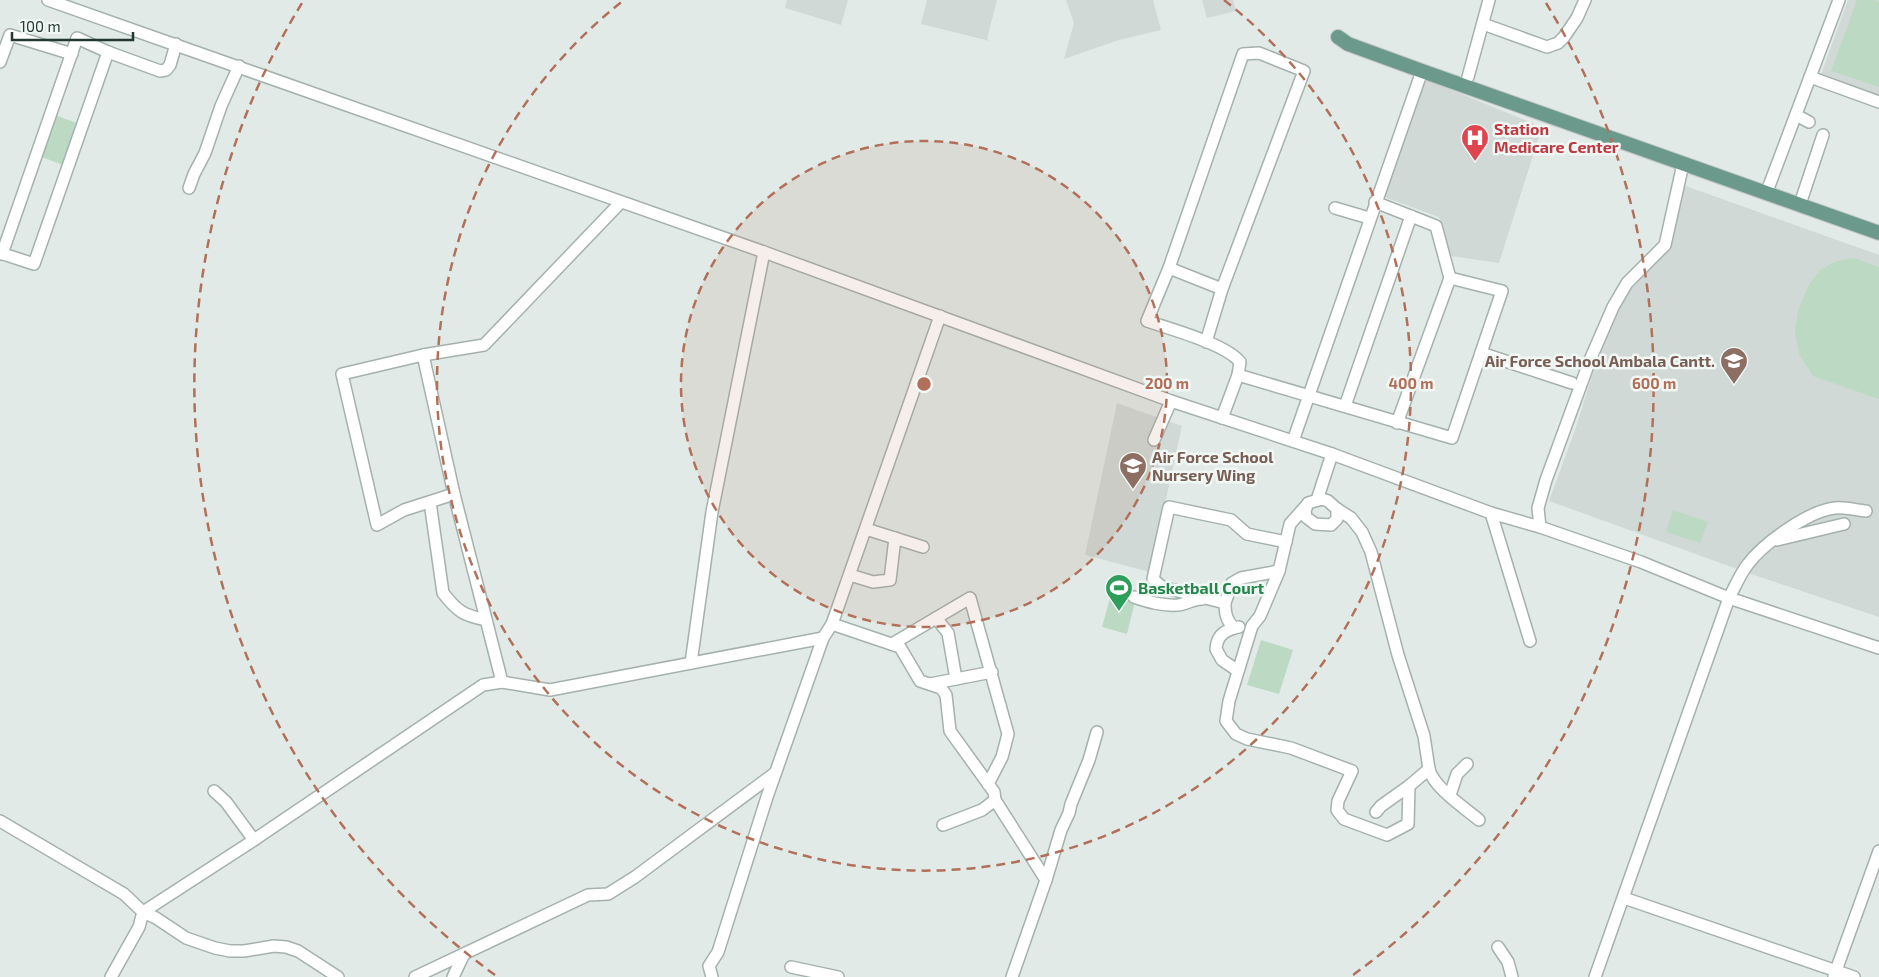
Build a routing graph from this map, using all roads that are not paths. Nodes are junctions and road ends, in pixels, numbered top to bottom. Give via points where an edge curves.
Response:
1 (48, 0) edge
2 (1489, 0) edge
3 (1585, 0) edge
4 (1839, 0) edge
5 (1483, 24) junction
6 (176, 44) junction
7 (108, 52) junction
8 (72, 54) junction
9 (0, 62) edge
10 (239, 66) junction
11 (1422, 71) junction
12 (1468, 77) junction
13 (1810, 77) junction
14 (1879, 102) edge
15 (1796, 115) junction
16 (1809, 122) dead end
17 (1823, 135) dead end
18 (1683, 164) junction
19 (1769, 186) junction
20 (189, 188) dead end
21 (1802, 198) junction
22 (621, 202) junction
23 (1375, 202) junction
24 (1335, 208) dead end
25 (1411, 216) junction
26 (1369, 218) junction
27 (1879, 225) edge
28 (1879, 233) edge
29 (764, 252) junction
30 (1, 254) edge
31 (1168, 268) junction
32 (1450, 278) junction
33 (1222, 289) junction
34 (940, 316) junction
35 (1206, 342) junction
36 (1481, 353) junction
37 (423, 356) junction
38 (1238, 374) junction
39 (1572, 383) dead end
40 (1309, 396) junction
41 (1171, 401) junction
42 (1345, 406) junction
43 (1222, 418) junction
44 (1397, 423) junction
45 (1154, 440) dead end
46 (1293, 441) junction
47 (1332, 454) junction
48 (454, 494) junction
49 (1317, 500) junction
50 (430, 502) junction
51 (1306, 506) junction
52 (1337, 510) junction
53 (1866, 511) dead end
54 (1491, 513) junction
55 (1844, 524) dead end
56 (1540, 527) junction
57 (866, 529) junction
58 (895, 538) junction
59 (1286, 542) junction
60 (1771, 542) junction
61 (922, 548) dead end
62 (1279, 571) junction
63 (850, 574) junction
64 (1167, 588) junction
65 (1134, 597) dead end
66 (1207, 598) junction
67 (1729, 598) junction
68 (1227, 600) junction
69 (1169, 605) junction
70 (936, 618) junction
71 (486, 620) junction
72 (832, 624) junction
73 (1252, 626) junction
74 (1234, 628) junction
75 (823, 638) junction
76 (1248, 638) junction
77 (1530, 641) dead end
78 (1260, 643) dead end
79 (892, 644) junction
80 (1879, 648) edge
81 (692, 663) junction
82 (992, 672) junction
83 (1238, 672) junction
84 (956, 678) junction
85 (502, 682) junction
86 (930, 684) junction
87 (1097, 732) dead end
88 (1467, 764) dead end
89 (1429, 769) junction
90 (776, 773) junction
91 (988, 784) junction
92 (1409, 786) junction
93 (214, 791) dead end
94 (1450, 795) junction
95 (996, 800) junction
96 (1376, 812) dead end
97 (1479, 820) dead end
98 (0, 821) edge
99 (943, 825) dead end
100 (254, 840) junction
101 (1879, 851) edge
102 (1046, 880) junction
103 (1624, 898) junction
104 (143, 912) junction
105 (1498, 947) dead end
106 (464, 954) junction
107 (791, 967) dead end
108 (1835, 974) edge
109 (111, 977) edge
110 (338, 977) edge
111 (415, 977) edge
112 (453, 977) edge
113 (712, 977) edge
114 (838, 977) edge
115 (1012, 977) edge
116 (1512, 977) edge
117 (1596, 977) edge
118 (1854, 977) edge

1 - 6 street
2 - 5 street
3 - 5 street via 1564,37 1547,46
4 - 13 street
5 - 12 street
6 - 7 street via 170,65 160,71
6 - 10 street
7 - 8 street via 77,38
7 - 30 street via 34,264
8 - 9 street via 10,35
8 - 30 street
10 - 20 street
10 - 22 street
11 - 12 main road via 1348,44 1339,35 1352,35
11 - 18 main road
11 - 23 street
12 - 19 main road
13 - 14 street
13 - 15 street
15 - 16 street
15 - 19 street
17 - 21 street
18 - 28 main road
18 - 56 street via 1665,245 1627,283 1590,360 1546,480 1538,508
19 - 21 main road
21 - 27 main road
22 - 29 street
22 - 37 street via 484,345
23 - 25 street
23 - 26 street
24 - 26 street
25 - 32 street via 1436,226
25 - 42 street
26 - 40 street
29 - 34 street
29 - 81 street via 712,512
31 - 33 street
31 - 33 street via 1244,54 1260,53 1304,71
31 - 35 street via 1147,321
32 - 36 street via 1502,291
32 - 44 street
33 - 35 street
34 - 41 street
34 - 57 street
35 - 38 street via 1236,356 1240,362
36 - 39 street
36 - 44 street via 1452,438
37 - 48 street
37 - 50 street via 342,374 377,525 404,510
38 - 40 street
38 - 43 street
40 - 42 street
40 - 46 street
41 - 43 street
41 - 45 street
42 - 44 street
43 - 46 street
46 - 47 street
47 - 49 street
47 - 54 street
48 - 50 street
48 - 71 street
49 - 51 street
49 - 52 street via 1328,501
50 - 71 street via 443,593 466,616
51 - 52 street via 1306,517 1321,526 1335,523
51 - 59 street via 1290,524
52 - 89 street via 1351,518 1371,552 1424,736
53 - 60 street via 1835,508 1811,514
54 - 56 street
54 - 77 street
55 - 60 street
56 - 67 street via 1641,562
57 - 58 street
57 - 63 street
58 - 61 street
58 - 63 street via 890,580 873,582
59 - 62 street
59 - 64 street via 1247,534 1231,520 1169,507 1153,579
60 - 67 street via 1748,563
62 - 68 street via 1241,578 1232,583
62 - 73 street via 1260,616
63 - 72 street
64 - 66 street
64 - 69 street via 1169,592 1162,598
65 - 69 street
66 - 68 street
66 - 69 street
67 - 80 street
67 - 103 street
68 - 74 street via 1225,614
70 - 79 street
70 - 82 street via 970,598
70 - 84 street via 948,634
71 - 85 street
72 - 75 street
72 - 79 street
73 - 74 street
73 - 76 street
74 - 83 street via 1223,632 1216,650 1222,660
75 - 81 street
75 - 90 street
76 - 78 street
76 - 83 street
79 - 86 street via 900,647 920,681
81 - 85 street via 550,690
82 - 84 street
82 - 91 street via 1008,734 1002,757
83 - 92 street via 1226,721 1230,728 1247,739 1291,748 1352,771 1338,801 1337,810 1344,819 1387,835 1408,824
84 - 86 street
85 - 100 street via 483,685 475,690
86 - 91 street via 946,695 950,731
87 - 102 street
88 - 94 street via 1457,774
89 - 92 street
89 - 94 street via 1438,785
90 - 106 street via 608,894 588,895
90 - 113 street via 718,952 709,966
91 - 95 street
92 - 96 street
93 - 100 street
94 - 97 street
95 - 99 street via 982,810
95 - 102 street
98 - 104 street via 124,894
100 - 104 street
101 - 108 street
102 - 115 street
103 - 108 street
103 - 117 street
104 - 109 street via 139,927
104 - 110 street via 186,938 215,948 244,951 274,946 292,949
105 - 116 street via 1508,962
106 - 111 street
106 - 112 street
107 - 114 street
108 - 118 street

